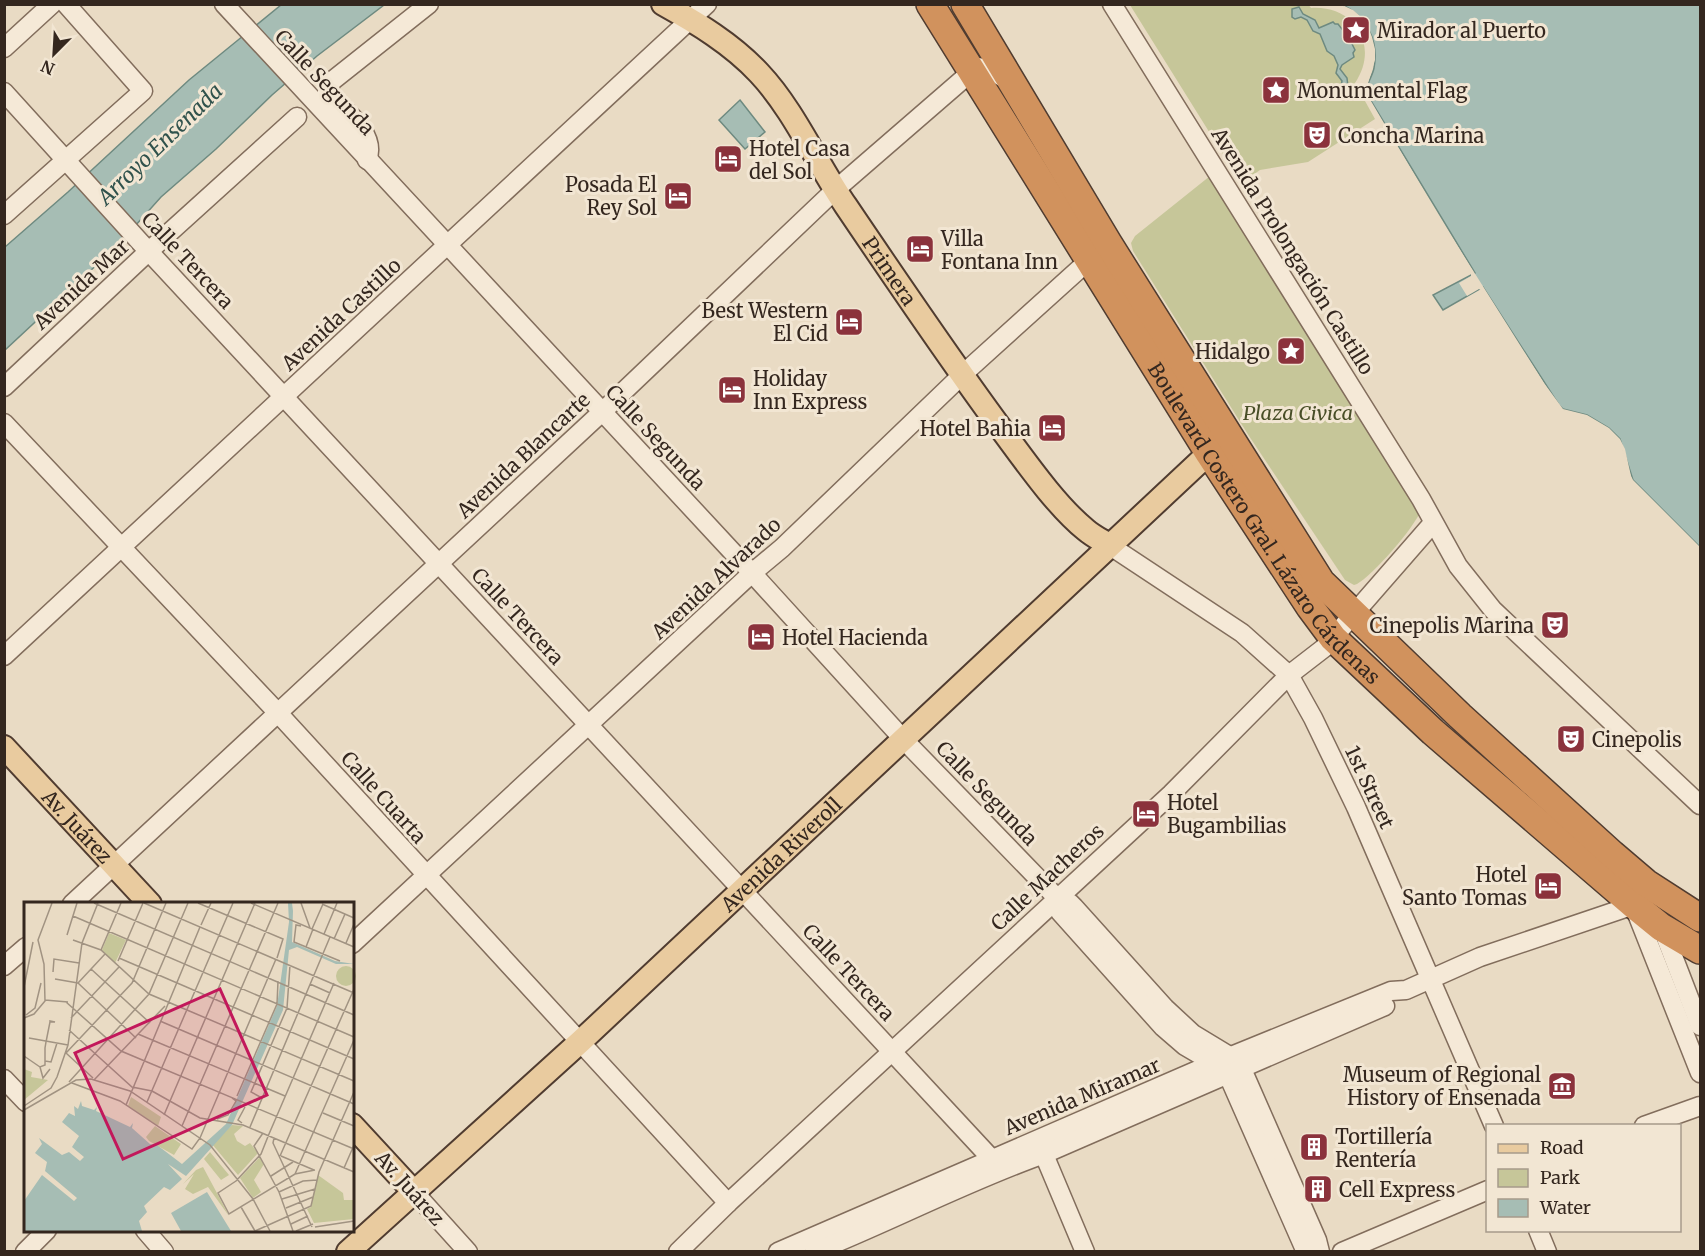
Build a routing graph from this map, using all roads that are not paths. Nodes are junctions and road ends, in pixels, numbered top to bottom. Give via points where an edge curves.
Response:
1 (52, 4) edge
2 (66, 4) edge
3 (224, 4) edge
4 (429, 4) edge
5 (663, 4) edge
6 (930, 4) edge
7 (965, 4) edge
8 (1112, 4) edge
9 (699, 12) edge
10 (4, 48) edge
11 (970, 71) junction
12 (1012, 83) junction
13 (4, 92) edge
14 (297, 117) dead end
15 (363, 156) junction
16 (68, 163) junction
17 (835, 190) junction
18 (4, 215) edge
19 (447, 246) junction
20 (145, 247) junction
21 (1099, 252) junction
22 (962, 375) junction
23 (4, 387) edge
24 (285, 397) junction
25 (602, 412) junction
26 (4, 423) edge
27 (1209, 453) junction
28 (1433, 523) junction
29 (1109, 545) junction
30 (122, 548) junction
31 (439, 564) junction
32 (752, 573) junction
33 (1354, 615) junction
34 (1333, 638) junction
35 (4, 656) edge
36 (1289, 675) junction
37 (278, 713) junction
38 (589, 725) junction
39 (903, 739) junction
40 (4, 747) edge
41 (1701, 805) edge
42 (115, 864) junction
43 (426, 876) junction
44 (741, 888) junction
45 (1640, 894) junction
46 (1670, 898) junction
47 (73, 902) edge
48 (149, 902) edge
49 (1063, 904) junction
50 (1701, 918) edge
51 (1661, 927) junction
52 (354, 942) edge
53 (24, 949) edge
54 (1701, 950) edge
55 (4, 966) edge
56 (1430, 978) junction
57 (1701, 1026) edge
58 (581, 1041) junction
59 (891, 1051) junction
60 (1229, 1066) junction
61 (1701, 1073) edge
62 (4, 1079) edge
63 (24, 1100) edge
64 (1699, 1104) edge
65 (1494, 1124) edge
66 (1647, 1124) edge
67 (354, 1127) edge
68 (1041, 1147) junction
69 (996, 1165) junction
70 (413, 1191) junction
71 (1486, 1191) edge
72 (728, 1203) junction
73 (45, 1232) edge
74 (147, 1232) edge
75 (1539, 1232) edge
76 (844, 1239) edge
77 (25, 1251) edge
78 (164, 1251) edge
79 (348, 1251) edge
80 (468, 1251) edge
81 (678, 1251) edge
82 (778, 1251) edge
83 (814, 1251) edge
84 (1085, 1251) edge
85 (1306, 1251) edge
86 (1320, 1251) edge
87 (1342, 1251) edge
88 (1547, 1251) edge

1 - 10 street
2 - 16 street via 143,91
3 - 15 street, Calle Segunda
4 - 15 street via 328,87 327,92 364,131 370,152
5 - 9 main road, Primera
6 - 11 highway, Boulevard Costero Gral. Lázaro Cárdenas
7 - 12 highway, Boulevard Costero Gral. Lázaro Cárdenas
8 - 28 street, Avenida Prolongación Castillo
9 - 17 main road, Primera via 775,92
9 - 19 street, Avenida Castillo
11 - 12 street via 983,66
11 - 17 street, Avenida Blancarte
11 - 21 highway, Boulevard Costero Gral. Lázaro Cárdenas
12 - 21 highway, Boulevard Costero Gral. Lázaro Cárdenas
13 - 16 street, Calle Tercera
14 - 20 street, Avenida Mar
15 - 19 street, Calle Segunda
16 - 18 street
16 - 20 street, Calle Tercera
17 - 22 main road, Primera
17 - 25 street, Avenida Blancarte
19 - 24 street, Avenida Castillo
19 - 25 street, Calle Segunda
20 - 23 street, Avenida Mar
20 - 24 street, Calle Tercera
21 - 22 street, Avenida Alvarado
21 - 27 highway, Boulevard Costero Gral. Lázaro Cárdenas
21 - 33 highway, Boulevard Costero Gral. Lázaro Cárdenas via 1321,582
22 - 29 main road, Primera via 1059,502 1086,531
22 - 32 street, Avenida Alvarado
24 - 30 street, Avenida Castillo
24 - 31 street, Calle Tercera
25 - 31 street, Avenida Blancarte
25 - 32 street, Calle Segunda
26 - 30 street, Calle Cuarta
27 - 29 main road, Avenida Riveroll
27 - 34 highway, Boulevard Costero Gral. Lázaro Cárdenas
28 - 33 street, Calle Macheros
28 - 41 street, Avenida Prolongación Castillo via 1458,566 1493,610
29 - 36 street, 1st Street via 1242,633
29 - 39 main road, Avenida Riveroll
30 - 35 street, Avenida Castillo
30 - 37 street, Calle Cuarta
31 - 37 street, Avenida Blancarte
31 - 38 street, Calle Tercera
32 - 38 street, Avenida Alvarado
32 - 39 street, Calle Segunda
33 - 34 street, Calle Macheros
33 - 45 highway, Boulevard Costero Gral. Lázaro Cárdenas
34 - 36 street, Calle Macheros
34 - 45 highway, Boulevard Costero Gral. Lázaro Cárdenas via 1432,732
36 - 49 street, Calle Macheros
36 - 56 street, 1st Street via 1356,807
37 - 42 street, Avenida Blancarte
37 - 43 street, Calle Cuarta
38 - 43 street, Avenida Alvarado
38 - 44 street, Calle Tercera
39 - 44 main road, Avenida Riveroll
39 - 49 street, Calle Segunda
40 - 42 main road, Av. Juárez
42 - 47 street, Avenida Blancarte
42 - 48 main road, Av. Juárez
43 - 52 street, Avenida Alvarado
43 - 58 street, Calle Cuarta
44 - 58 main road, Avenida Riveroll
44 - 59 street, Calle Tercera
45 - 46 highway, Boulevard Costero Gral. Lázaro Cárdenas
45 - 51 highway, Boulevard Costero Gral. Lázaro Cárdenas
45 - 56 street, Avenida Miramar
45 - 61 street
46 - 50 highway, Boulevard Costero Gral. Lázaro Cárdenas
46 - 51 street
49 - 59 street, Calle Macheros
49 - 60 street, Calle Segunda
51 - 54 highway, Boulevard Costero Gral. Lázaro Cárdenas
51 - 57 street
53 - 55 street
56 - 60 street, Avenida Miramar via 1406,990 1395,1002
56 - 65 street, 1st Street
58 - 70 main road, Avenida Riveroll
58 - 72 street, Calle Cuarta
59 - 69 street, Calle Tercera
59 - 72 street, Calle Macheros
60 - 68 street, Avenida Miramar
60 - 85 street
60 - 86 street
62 - 63 street
64 - 66 street
67 - 70 main road, Av. Juárez
68 - 69 street, Avenida Miramar
68 - 84 street
69 - 76 street, Avenida Miramar
70 - 79 main road, Avenida Riveroll
70 - 80 street, Av. Juárez
71 - 87 street
72 - 81 street, Calle Macheros
73 - 77 street
74 - 78 street
75 - 88 street
76 - 82 street, Avenida Miramar
76 - 83 street, Avenida Miramar

